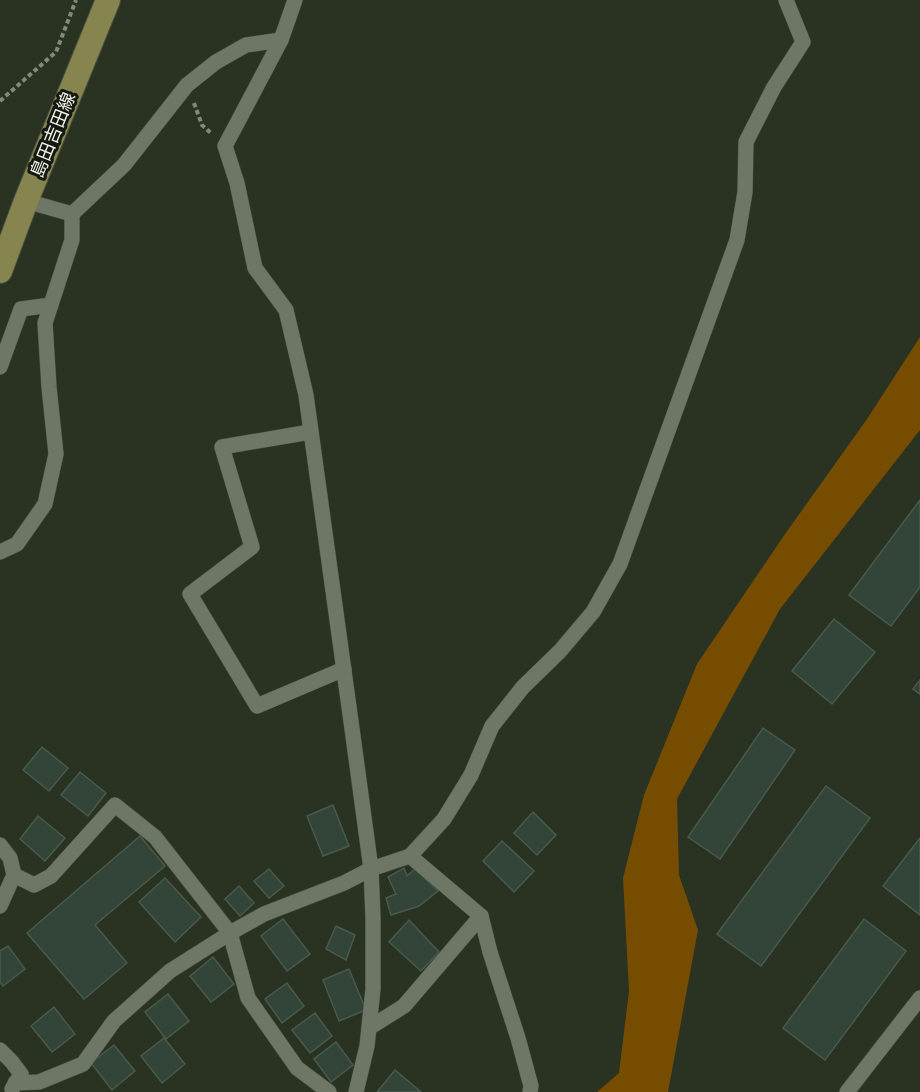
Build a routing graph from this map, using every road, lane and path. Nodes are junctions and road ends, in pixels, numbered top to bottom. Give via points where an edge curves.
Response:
1 (76, 0) edge
2 (108, 0) edge
3 (296, 0) edge
4 (786, 0) edge
5 (281, 40) junction
6 (187, 85) junction
7 (0, 101) edge
8 (225, 146) junction
9 (26, 201) junction
10 (72, 214) junction
11 (0, 271) edge
12 (51, 305) junction
13 (0, 367) edge
14 (310, 432) junction
15 (0, 552) edge
16 (344, 669) junction
17 (0, 845) edge
18 (410, 856) junction
19 (371, 869) junction
20 (14, 875) junction
21 (0, 906) edge
22 (481, 916) junction
23 (230, 933) junction
24 (920, 998) edge
25 (369, 1028) junction
26 (0, 1050) edge
27 (13, 1088) edge
28 (329, 1092) edge
29 (356, 1092) edge
30 (530, 1092) edge
31 (847, 1092) edge

1 - 7 path via 56,52
2 - 9 main road, 島田吉田線
3 - 5 street
4 - 18 street via 803,42 746,142 745,192 737,240 620,564 593,612 492,726 471,775 450,810
5 - 6 street via 246,45
5 - 8 street
6 - 8 path via 202,125
6 - 10 street via 124,165
8 - 14 street via 255,268 286,310 306,395
9 - 10 street
9 - 11 main road, 島田吉田線
10 - 12 street via 72,240
12 - 13 street via 21,309
12 - 15 street via 45,323 56,454 45,504 18,543
14 - 16 street
14 - 16 street via 222,447 252,547 190,594 257,706
16 - 19 street
17 - 20 street via 10,858
18 - 19 street
18 - 22 street
19 - 23 street via 264,914
19 - 25 street via 373,989
20 - 21 street
20 - 23 street via 34,885 51,876 115,805 155,837
22 - 25 street via 404,1006
22 - 30 street
23 - 27 street via 170,971 114,1021 83,1064
23 - 28 street via 248,998 297,1068
24 - 31 street
25 - 29 street
26 - 27 street via 21,1074

